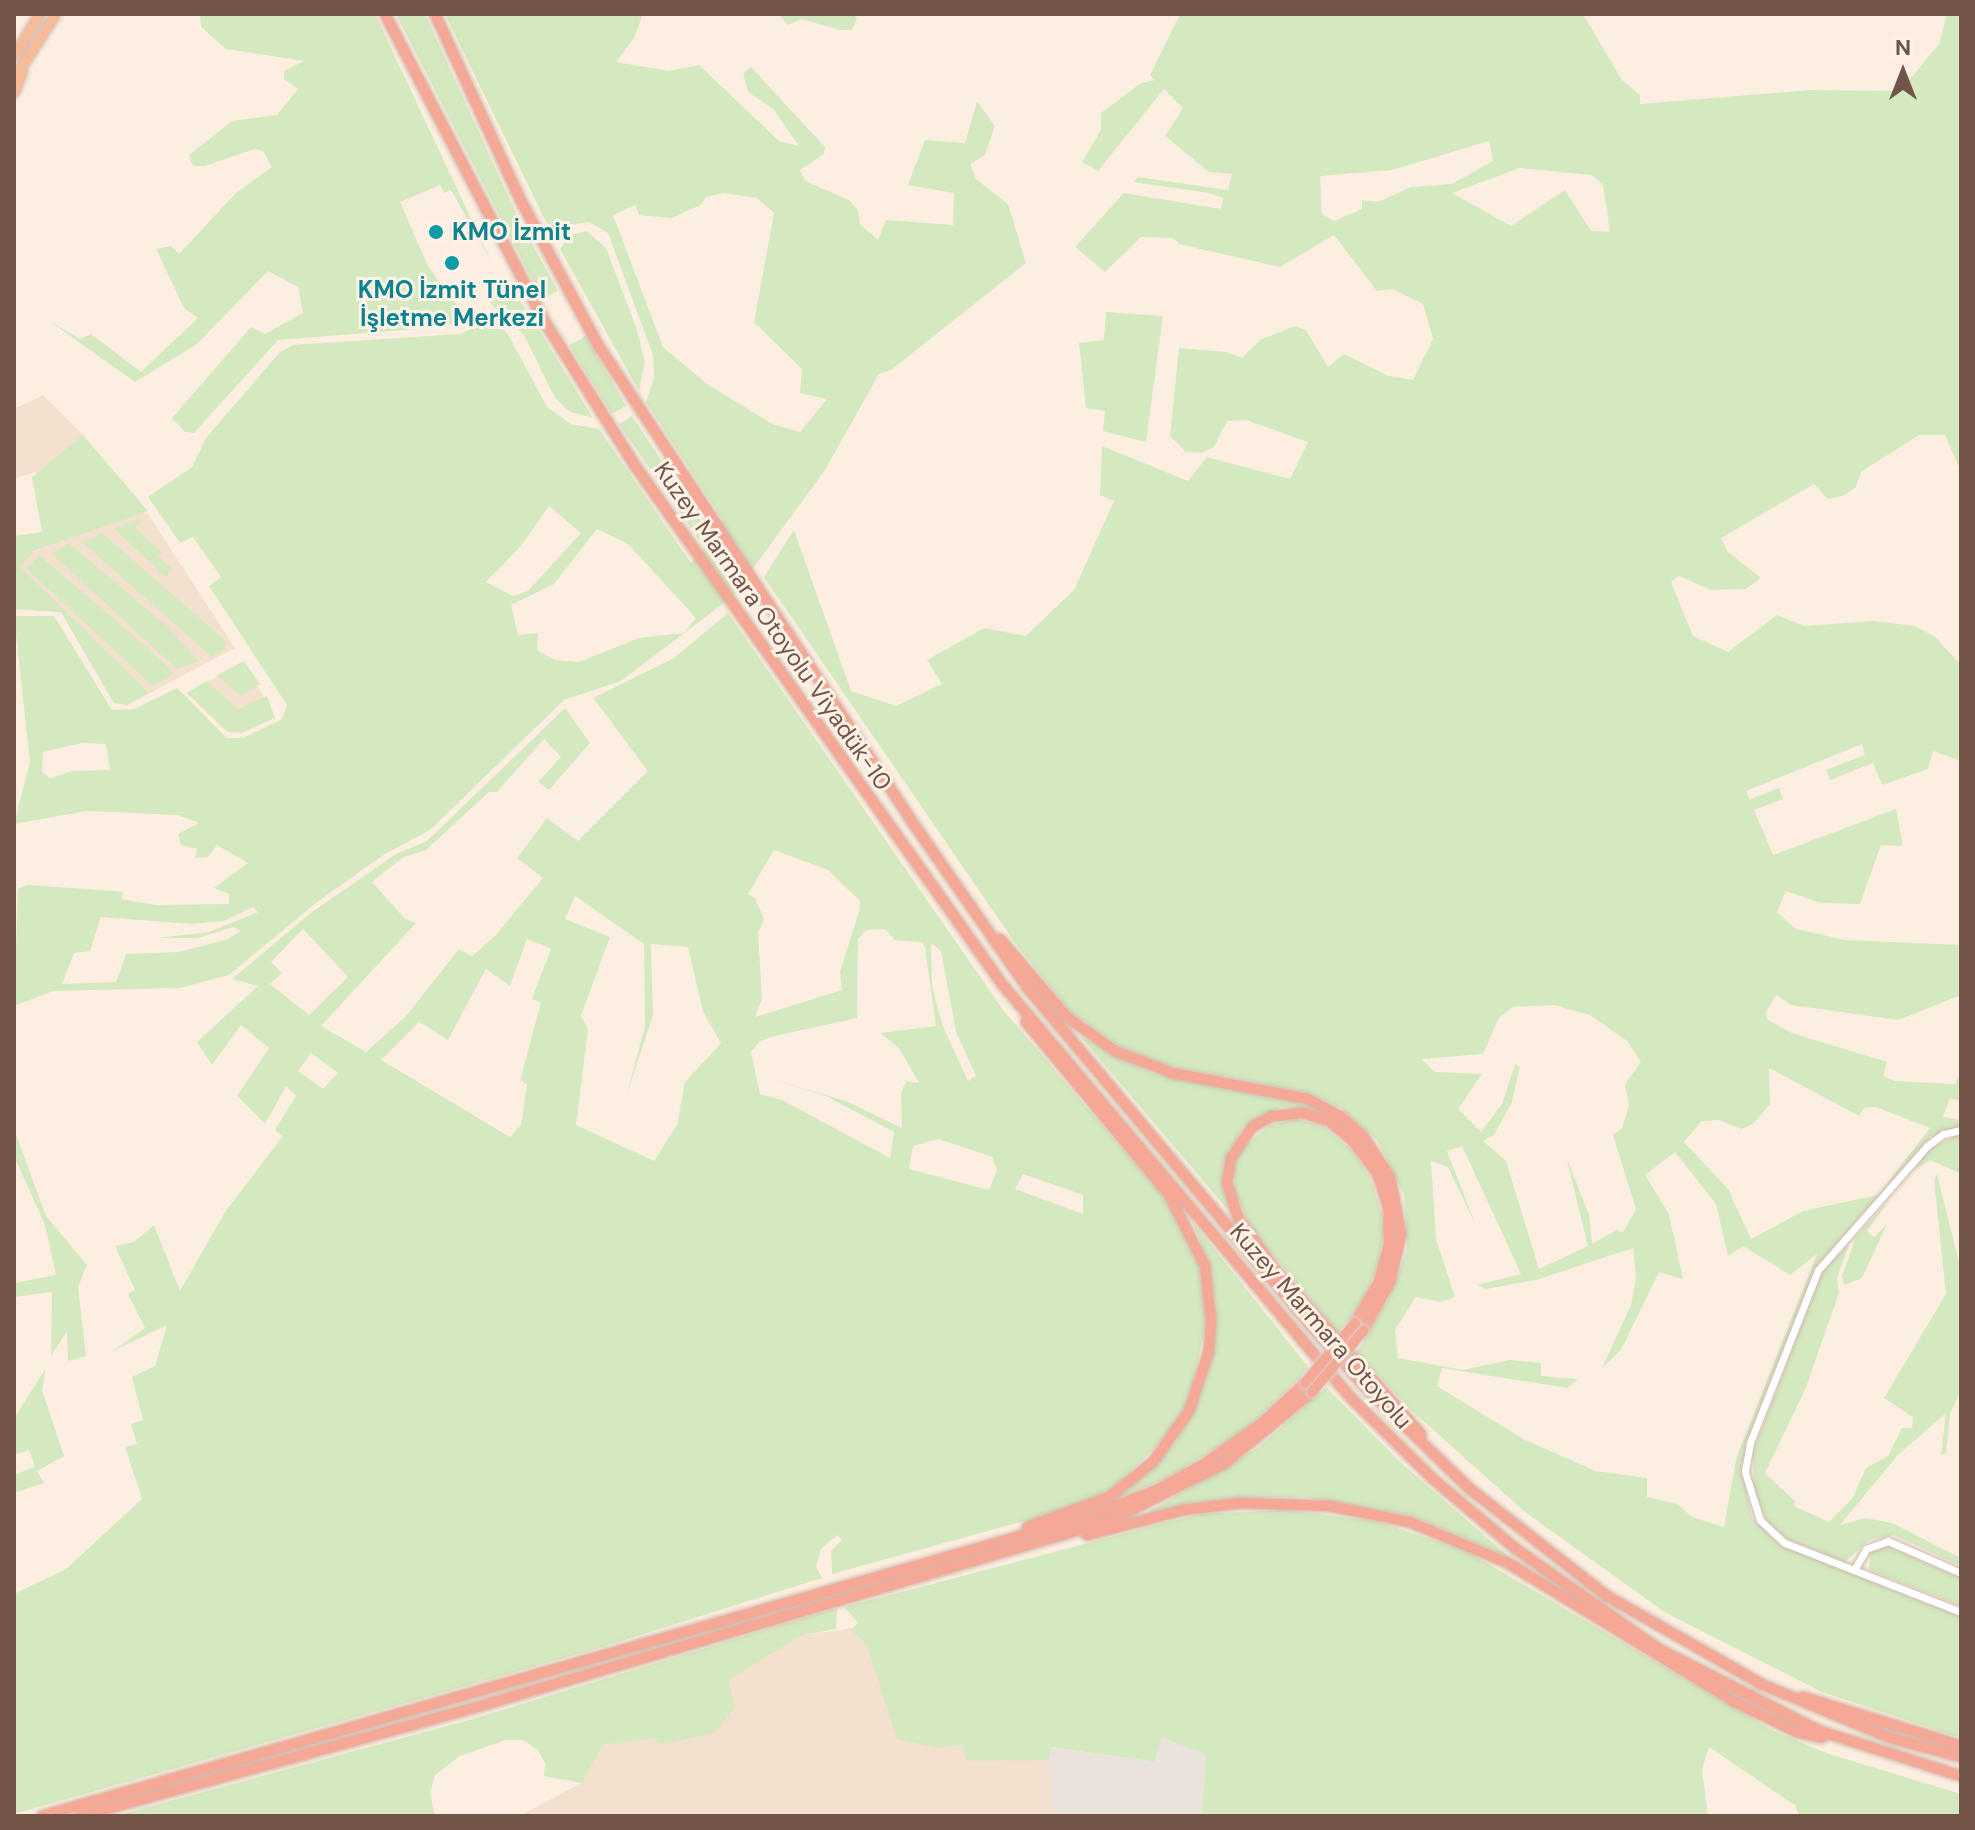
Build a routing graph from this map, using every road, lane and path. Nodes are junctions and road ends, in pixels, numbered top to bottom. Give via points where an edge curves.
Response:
1 (39, 14) edge
2 (55, 14) edge
3 (385, 14) edge
4 (435, 14) edge
5 (14, 55) edge
6 (28, 57) junction
7 (14, 78) edge
8 (14, 92) edge
9 (963, 895) junction
10 (947, 908) joint
11 (1002, 984) junction
12 (1961, 1130) edge
13 (1359, 1327) junction
14 (1470, 1489) junction
15 (922, 1567) junction
16 (1854, 1570) junction
17 (1961, 1573) edge
18 (1961, 1612) edge
19 (1761, 1684) junction
20 (1961, 1746) edge
21 (1866, 1749) junction
22 (1961, 1757) edge
23 (1961, 1776) edge
24 (42, 1816) edge
25 (81, 1816) edge

1 - 5 highway
2 - 6 highway
3 - 10 highway, Kuzey Marmara Otoyolu Viyadük-10 via 570,365
4 - 9 highway, Kuzey Marmara Otoyolu Viyadük-10 via 520,199 598,345
6 - 7 highway
6 - 8 highway
9 - 13 highway via 1067,1017 1102,1043 1172,1073 1308,1099 1342,1117 1363,1136 1390,1177 1401,1234 1390,1282
9 - 14 highway, Kuzey Marmara Otoyolu via 1026,986 1314,1329
10 - 11 highway, Kuzey Marmara Otoyolu
11 - 15 highway via 1039,1043 1186,1222 1205,1266 1209,1351 1181,1425 1133,1480 1083,1509
11 - 21 highway, Kuzey Marmara Otoyolu via 1351,1398 1433,1479 1552,1577 1659,1649 1774,1711
12 - 16 street via 1943,1134 1927,1146 1818,1270 1747,1452 1747,1491 1766,1528 1797,1549
13 - 14 highway via 1389,1245 1388,1206 1377,1173 1353,1141 1329,1121 1287,1113 1260,1121 1242,1137 1228,1169 1230,1194 1243,1227
13 - 15 highway, bridge via 1309,1387 1237,1455 1155,1503 1064,1535
14 - 19 highway, Kuzey Marmara Otoyolu via 1607,1596
15 - 21 highway via 1214,1505 1288,1502 1354,1509 1410,1522 1477,1549 1733,1701 1797,1732
15 - 24 highway
15 - 25 highway via 487,1704
16 - 17 street via 1866,1549 1888,1541
16 - 18 street
19 - 20 highway
19 - 22 highway, Kuzey Marmara Otoyolu via 1891,1738
21 - 23 highway, Kuzey Marmara Otoyolu

